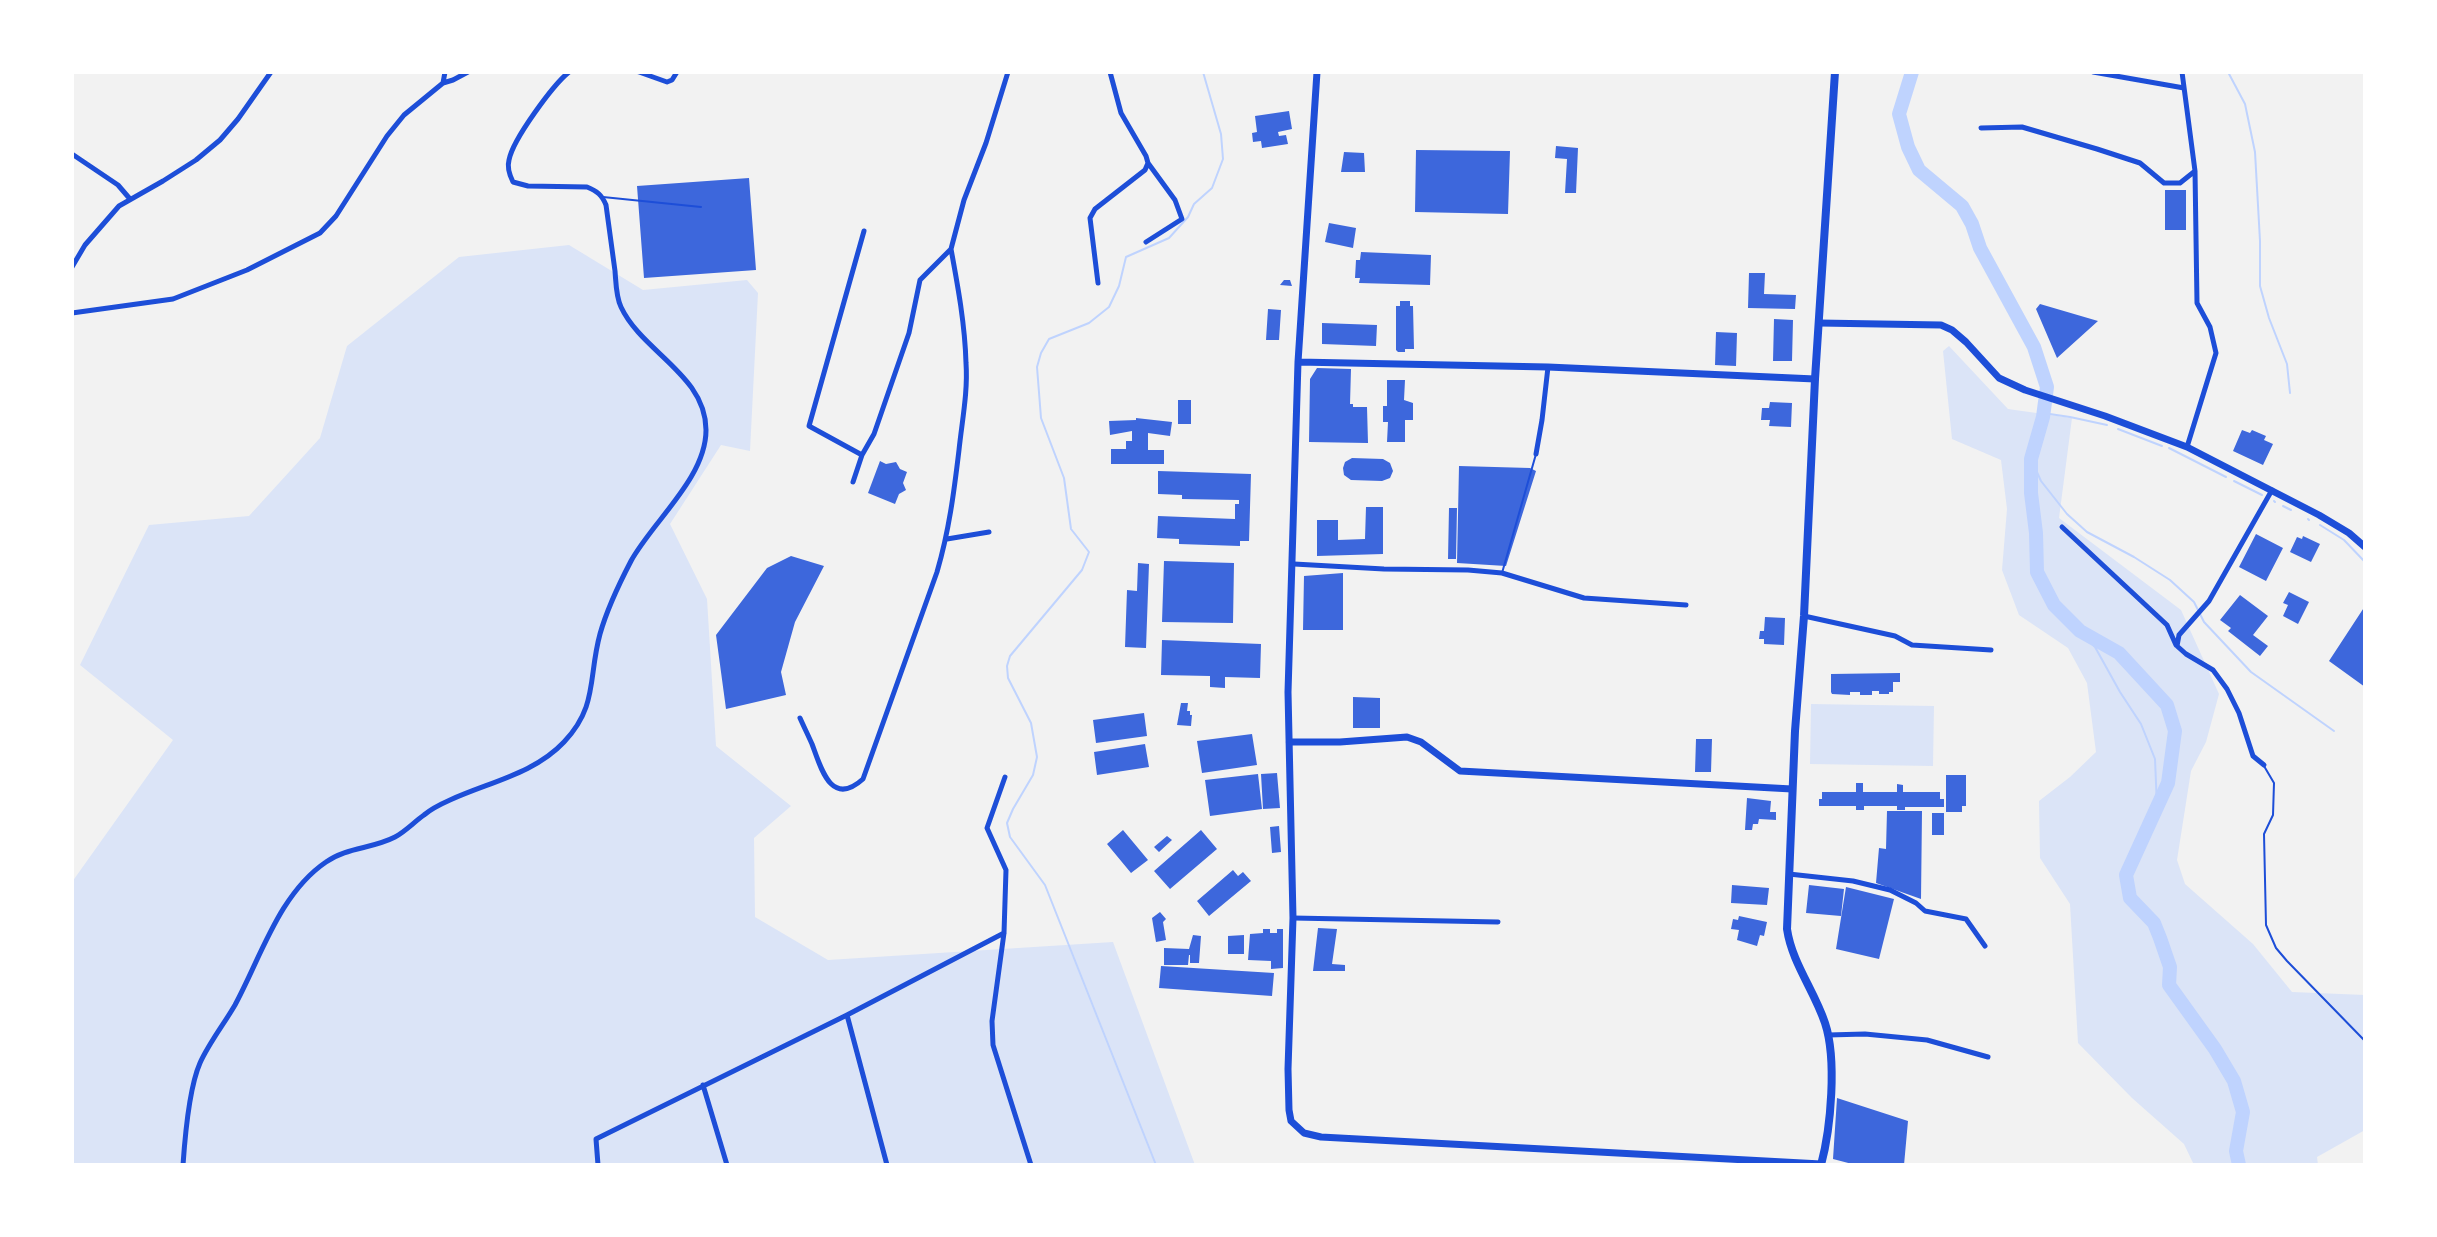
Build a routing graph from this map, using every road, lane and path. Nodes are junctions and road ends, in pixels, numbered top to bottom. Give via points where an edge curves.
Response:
1 (271, 72) edge
2 (445, 72) edge
3 (468, 72) edge
4 (569, 72) edge
5 (639, 72) edge
6 (677, 72) edge
7 (1008, 72) edge
8 (1110, 72) edge
9 (1317, 72) edge
10 (1835, 72) edge
11 (2092, 72) edge
12 (2182, 72) edge
13 (443, 83) junction
14 (2184, 88) junction
15 (1981, 128) dead end
16 (72, 154) edge
17 (1148, 163) junction
18 (2195, 171) junction
19 (603, 197) junction
20 (130, 199) junction
21 (701, 207) dead end
22 (864, 231) dead end
23 (1146, 242) dead end
24 (951, 249) junction
25 (72, 267) edge
26 (1098, 283) dead end
27 (72, 313) edge
28 (1818, 323) junction
29 (1298, 362) junction
30 (1548, 367) junction
31 (1815, 379) junction
32 (2187, 447) junction
33 (1536, 454) joint
34 (862, 455) junction
35 (853, 482) dead end
36 (2272, 490) junction
37 (2062, 526) dead end
38 (989, 532) dead end
39 (947, 539) junction
40 (2365, 547) edge
41 (1294, 564) junction
42 (1502, 573) junction
43 (1686, 605) dead end
44 (1804, 616) junction
45 (2177, 646) junction
46 (1991, 650) dead end
47 (800, 718) dead end
48 (1289, 742) junction
49 (2264, 765) joint
50 (1005, 777) dead end
51 (1792, 789) junction
52 (1789, 874) junction
53 (1293, 918) junction
54 (1498, 922) dead end
55 (1004, 933) junction
56 (1985, 946) dead end
57 (847, 1015) junction
58 (1828, 1035) junction
59 (2365, 1041) edge
60 (1988, 1057) dead end
61 (703, 1085) junction
62 (1821, 1164) edge
63 (183, 1165) edge
64 (598, 1165) edge
65 (727, 1165) edge
66 (887, 1165) edge
67 (1031, 1165) edge

1 - 20 street via 220,140 196,160
2 - 13 street
3 - 13 street
4 - 19 street via 527,123 509,160 510,174 513,182 521,184 587,187
5 - 6 street via 667,82
7 - 24 street
8 - 17 street via 1121,113
9 - 29 main road
10 - 28 main road
11 - 14 street
12 - 14 street
13 - 27 street via 404,115 320,234 247,270 173,299
14 - 18 street
15 - 18 street via 2022,127 2097,149 2140,162 2164,183 2180,183
16 - 20 street via 118,185
17 - 23 street via 1174,200 1182,219
17 - 26 street via 1145,170 1095,209 1090,218
18 - 32 street via 2197,303 2210,327 2216,353
19 - 21 lane
19 - 63 street via 622,310 701,402 706,430 699,462 641,545 621,583 600,633 588,706 581,721 555,752 533,766 439,805 395,837 343,852 325,862 298,887 200,1063 191,1093
20 - 25 street via 102,225
22 - 34 street via 809,426
24 - 34 street via 920,280 909,333 874,434
24 - 39 street via 962,309 966,373
28 - 31 main road
28 - 32 main road via 1941,325 1966,342 1999,378
29 - 30 main road
29 - 41 main road
30 - 31 main road
30 - 33 street
31 - 44 main road
32 - 36 main road
33 - 42 lane
34 - 35 street
36 - 40 main road via 2327,519
36 - 45 street via 2209,601 2178,635
37 - 45 street via 2166,625
38 - 39 street
39 - 47 street via 863,779 845,789 825,779
41 - 42 street
41 - 48 main road
42 - 43 street via 1584,598
44 - 46 street via 1894,636 1912,645
44 - 51 main road
45 - 49 street via 2214,670 2238,713 2253,756
48 - 51 main road via 1407,737 1421,742 1460,771
48 - 53 main road
49 - 59 lane via 2274,783 2273,815 2264,834 2266,925 2287,961
50 - 55 street via 987,828 1006,870
51 - 52 main road
52 - 56 street via 1853,881 1890,890 1925,911 1966,919
52 - 58 main road via 1789,944
53 - 54 street
53 - 62 main road via 1289,1110 1296,1128 1310,1135
55 - 57 street
55 - 67 street via 992,1021 993,1045
57 - 61 street
57 - 66 street
58 - 60 street via 1926,1040
58 - 62 main road via 1829,1115
61 - 64 street via 596,1139
61 - 65 street

